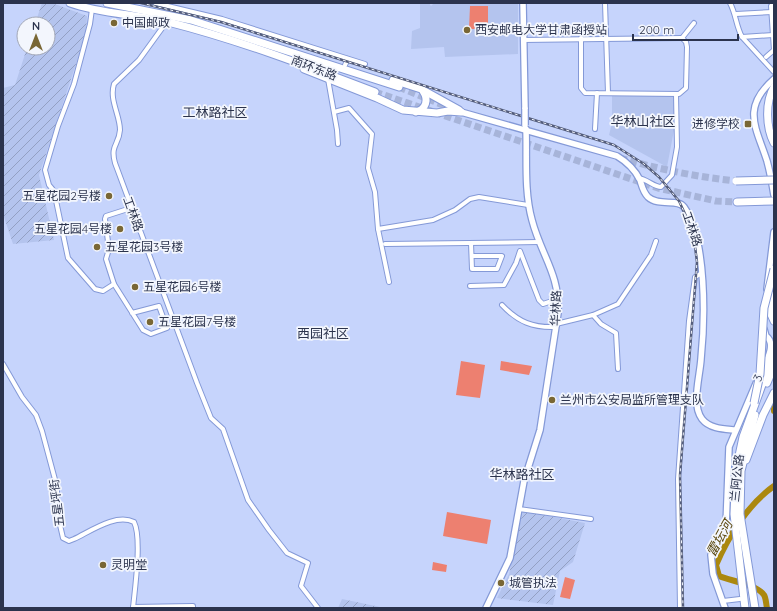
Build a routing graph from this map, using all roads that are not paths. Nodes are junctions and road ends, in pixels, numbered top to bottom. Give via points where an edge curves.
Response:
1 (70, 3) edge
2 (106, 3) edge
3 (155, 3) edge
4 (523, 3) edge
5 (605, 3) edge
6 (730, 3) edge
7 (773, 3) edge
8 (92, 9) junction
9 (772, 12) junction
10 (168, 14) junction
11 (736, 14) junction
12 (168, 22) junction
13 (694, 23) dead end
14 (773, 35) junction
15 (742, 37) junction
16 (581, 38) junction
17 (606, 38) junction
18 (682, 38) junction
19 (524, 40) junction
20 (252, 48) junction
21 (293, 52) junction
22 (766, 57) dead end
23 (346, 62) junction
24 (365, 64) dead end
25 (774, 72) edge
26 (328, 79) junction
27 (774, 79) edge
28 (399, 87) tunnel mouth
29 (774, 87) edge
30 (421, 89) junction
31 (375, 92) tunnel mouth
32 (597, 93) junction
33 (608, 93) junction
34 (676, 94) junction
35 (334, 112) junction
36 (414, 112) junction
37 (461, 112) junction
38 (526, 128) junction
39 (595, 129) dead end
40 (774, 143) edge
41 (338, 144) dead end
42 (638, 178) junction
43 (774, 179) edge
44 (736, 180) tunnel mouth
45 (774, 195) edge
46 (774, 201) edge
47 (738, 202) tunnel mouth
48 (528, 205) junction
49 (130, 208) junction
50 (378, 230) junction
51 (774, 232) edge
52 (656, 241) dead end
53 (539, 242) junction
54 (471, 243) junction
55 (385, 244) dead end
56 (472, 256) junction
57 (774, 269) edge
58 (702, 273) junction
59 (389, 282) dead end
60 (774, 283) edge
61 (114, 284) junction
62 (470, 286) dead end
63 (558, 299) junction
64 (502, 305) dead end
65 (132, 313) junction
66 (593, 316) junction
67 (774, 321) edge
68 (556, 326) junction
69 (774, 352) edge
70 (3, 364) edge
71 (774, 366) edge
72 (618, 369) dead end
73 (774, 392) edge
74 (756, 404) junction
75 (736, 430) junction
76 (741, 471) junction
77 (519, 509) junction
78 (591, 519) dead end
79 (740, 599) dead end
80 (724, 601) junction
81 (133, 608) edge
82 (193, 608) edge
83 (318, 608) edge
84 (486, 608) edge
85 (680, 608) edge
86 (725, 608) edge
87 (746, 608) edge
88 (755, 608) edge

1 - 8 highway
2 - 10 highway
3 - 23 street via 222,19
4 - 19 street, 华林路
5 - 17 street
6 - 11 street
7 - 9 street
8 - 12 highway
8 - 61 street via 74,84 45,170 54,191 66,252 72,262 95,289 103,291
9 - 11 street
9 - 14 street
10 - 12 street
10 - 21 highway
11 - 15 street via 736,25
12 - 20 highway
12 - 49 street, 工林路 via 139,60 113,87 120,130 112,155
13 - 18 street
14 - 15 street
14 - 22 street via 774,50
15 - 25 street
16 - 17 street
16 - 19 street
16 - 32 street via 581,88 585,93
17 - 18 street
17 - 33 street
18 - 34 street via 687,47 686,88
19 - 38 street, 华林路, bridge
20 - 26 highway
20 - 31 highway, 南环东路 via 281,55
21 - 23 highway
21 - 28 highway, 南环东路
23 - 24 street
23 - 30 highway
26 - 35 street
26 - 36 highway via 403,110
27 - 45 street via 758,96 753,113
29 - 40 highway via 767,104
30 - 36 highway via 426,96 426,104 421,110
30 - 37 highway
32 - 33 street
32 - 39 street
33 - 34 street
34 - 42 street via 677,147 672,175 661,187 647,179
35 - 41 street
35 - 50 street via 349,108 372,134 368,168 375,192
36 - 37 highway
37 - 38 street, 工林路
38 - 42 street, 工林路 via 611,153 625,161
38 - 48 street, 华林路
42 - 58 street, 工林路 via 644,192 652,199 660,203 680,203 684,206 697,237
43 - 44 highway, bridge
46 - 47 highway
48 - 50 street via 479,196 433,220
48 - 53 street, 华林路
49 - 61 street via 106,216 105,219 109,249 106,259
49 - 83 street, 工林路 via 211,418 223,429 248,500 287,553 308,563 301,586
50 - 59 street
51 - 75 street, 3 via 767,277 764,332 771,339 772,350
52 - 66 street via 651,255 618,304
53 - 54 street
53 - 63 street, 华林路 via 556,282
54 - 55 street
54 - 56 street
56 - 56 street via 472,269 497,269 502,256
57 - 74 highway, bridge via 764,308
58 - 75 street, 工林路 via 702,342 697,390 698,410 702,420 712,427
58 - 85 street via 694,277 678,479
60 - 67 highway via 769,300
61 - 65 street
62 - 63 street via 504,285 520,251 543,304
63 - 68 street, 华林路
64 - 68 street via 526,324 541,328
65 - 65 street via 149,334 167,328 159,306
66 - 68 street
66 - 72 street via 616,333
68 - 77 street, 华林路 via 540,430 527,471
69 - 74 highway, 兰阿公路, bridge
70 - 81 street, 五星坪街 via 36,415 42,431 57,487 57,512 63,538 69,541 116,520 129,519 134,522 138,530 138,542
71 - 74 highway, 兰阿公路
73 - 76 highway via 762,415
74 - 76 highway, 兰阿公路
74 - 87 highway, 兰阿公路 via 743,436 736,478 734,514
75 - 80 street via 729,448 726,526 711,555 713,574
76 - 88 highway, 兰阿公路 via 740,514
77 - 78 street
77 - 84 street, 华林路 via 508,564
79 - 80 street
80 - 86 street
81 - 82 street

